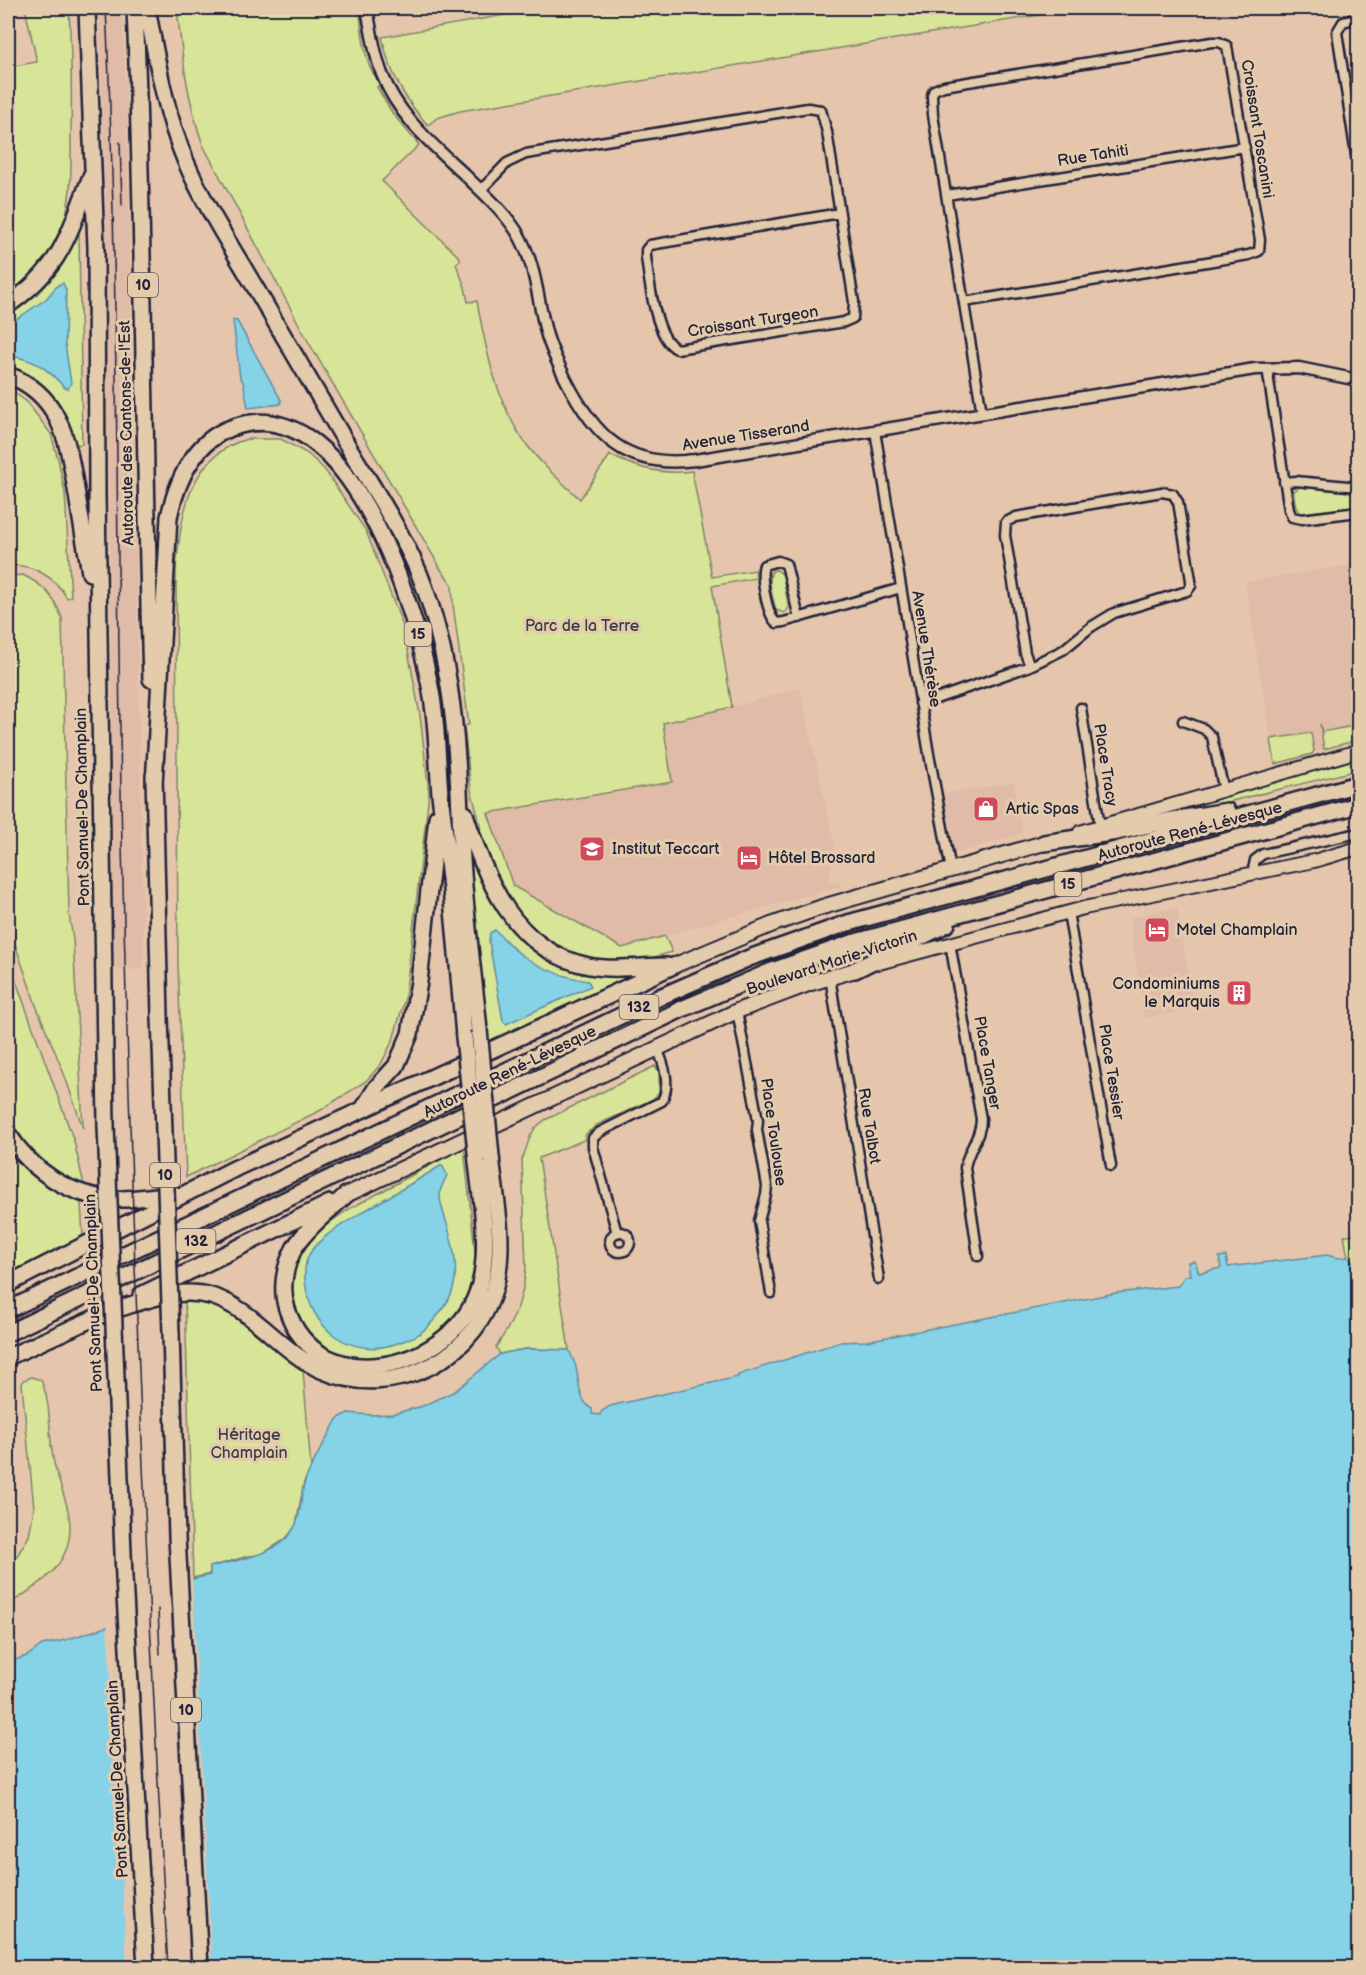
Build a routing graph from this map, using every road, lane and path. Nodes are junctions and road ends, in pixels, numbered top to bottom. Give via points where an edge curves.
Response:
1 (87, 8) edge
2 (135, 8) edge
3 (147, 8) edge
4 (367, 8) edge
5 (1359, 18) edge
6 (1245, 147) junction
7 (94, 168) junction
8 (1359, 168) edge
9 (481, 190) junction
10 (947, 195) junction
11 (840, 213) junction
12 (964, 302) junction
13 (8, 305) edge
14 (1268, 368) junction
15 (8, 375) edge
16 (1359, 380) edge
17 (982, 413) junction
18 (875, 431) junction
19 (1284, 482) junction
20 (1359, 487) edge
21 (1359, 512) edge
22 (901, 588) junction
23 (98, 617) junction
24 (799, 618) junction
25 (1029, 666) junction
26 (920, 703) junction
27 (1081, 708) dead end
28 (1183, 722) dead end
29 (1359, 751) edge
30 (1359, 784) edge
31 (154, 785) junction
32 (1224, 791) junction
33 (440, 793) junction
34 (1307, 798) junction
35 (461, 801) junction
36 (1359, 805) edge
37 (1100, 826) junction
38 (1359, 833) edge
39 (1044, 843) junction
40 (1359, 848) edge
41 (951, 870) junction
42 (1252, 874) junction
43 (977, 909) junction
44 (1068, 912) junction
45 (951, 943) junction
46 (673, 966) junction
47 (855, 970) junction
48 (830, 977) junction
49 (736, 1011) junction
50 (657, 1048) junction
51 (363, 1108) junction
52 (8, 1134) edge
53 (484, 1159) junction
54 (1111, 1166) dead end
55 (183, 1194) junction
56 (346, 1195) junction
57 (617, 1233) dead end
58 (978, 1256) dead end
59 (879, 1279) dead end
60 (8, 1284) edge
61 (771, 1293) dead end
62 (8, 1310) edge
63 (105, 1313) junction
64 (8, 1333) edge
65 (8, 1358) edge
66 (146, 1968) edge
67 (200, 1968) edge

1 - 7 highway, Autoroute des Cantons-de-l'Est
2 - 31 highway, Autoroute des Cantons-de-l'Est / 10
3 - 35 highway via 169,112 197,185 397,529 424,586 444,657
4 - 9 street, Avenue Tisserand via 379,65 395,100 425,137
5 - 8 street via 1343,22 1336,32
6 - 10 street, Rue Tahiti
6 - 10 street, Croissant Toscanini via 1227,46 1216,41 937,88 932,100
6 - 12 street, Croissant Toscanini via 1260,240 1257,253
7 - 13 highway via 59,256 36,284
7 - 23 highway, Autoroute des Cantons-de-l'Est
9 - 11 street, Croissant Turgeon via 507,163 526,154 813,108 823,114
9 - 18 street, Avenue Tisserand via 523,243 534,271 548,339 578,403 596,429 621,449 659,461 687,461
10 - 12 street, Croissant Toscanini
11 - 11 street, Croissant Turgeon via 650,244 645,253 652,297 670,345 681,349 853,318
12 - 17 street, Croissant Toscanini
14 - 16 street, Avenue Tisserand via 1299,368
14 - 17 street, Avenue Tisserand
14 - 19 street
15 - 23 highway via 39,394 56,415 66,438
17 - 18 street, Avenue Tisserand
18 - 22 street, Avenue Thérèse
19 - 20 street
19 - 21 street via 1294,519
22 - 24 street
22 - 26 street, Avenue Thérèse
23 - 66 highway, Pont Samuel-De Champlain, bridge via 108,1207
24 - 24 street via 777,623 771,619 762,573 766,564 786,564
25 - 25 street via 1005,535 1006,522 1016,517 1151,494 1173,494 1178,502 1189,588 1108,615 1052,657
25 - 26 street
26 - 41 street, Avenue Thérèse
27 - 37 street, Place Tracy
28 - 32 street via 1212,736
29 - 32 main road
30 - 34 highway, Autoroute René-Lévesque
31 - 33 highway, 15 via 172,502 186,469 206,443 233,427 264,422 298,431 324,450 348,479 387,550 411,610 427,669
31 - 67 highway, 10, bridge via 177,1527
32 - 37 main road
33 - 51 highway via 413,1020 399,1060
33 - 53 highway, bridge via 464,1037
34 - 39 highway
34 - 62 highway, Autoroute René-Lévesque / 132 via 866,918 756,955 662,996
35 - 46 highway via 494,891 510,915 536,941 587,966
35 - 53 highway, bridge via 479,1030
36 - 43 highway, Autoroute René-Lévesque / 15
37 - 39 main road
38 - 42 street via 1263,854 1256,860
39 - 41 main road
40 - 42 main road, Boulevard Marie-Victorin
41 - 46 main road via 822,907
42 - 44 main road, Boulevard Marie-Victorin
43 - 47 highway
43 - 64 highway, Autoroute René-Lévesque / 132 via 836,948 729,988
44 - 45 main road, Boulevard Marie-Victorin
44 - 54 street, Place Tessier
45 - 47 main road, Boulevard Marie-Victorin
45 - 58 street, Place Tanger via 981,1119 981,1129 965,1168
46 - 51 highway
47 - 48 main road, Boulevard Marie-Victorin
48 - 49 main road, Boulevard Marie-Victorin
48 - 59 street, Rue Talbot
49 - 50 main road, Boulevard Marie-Victorin
49 - 61 street, Place Toulouse via 757,1113 766,1186 759,1221
50 - 56 main road, Boulevard Marie-Victorin
50 - 57 street via 666,1077 662,1101 593,1138
51 - 55 highway
52 - 55 highway via 34,1167 77,1192 122,1199
53 - 56 highway via 483,1272 477,1294 463,1320 443,1341 398,1362 359,1365 328,1357 304,1339 288,1311 284,1283 291,1255 308,1231
53 - 63 highway via 500,1254 494,1290 467,1338 450,1354 421,1371 376,1381 328,1373 231,1305 202,1294 169,1295
55 - 60 highway
56 - 63 highway
63 - 65 highway

